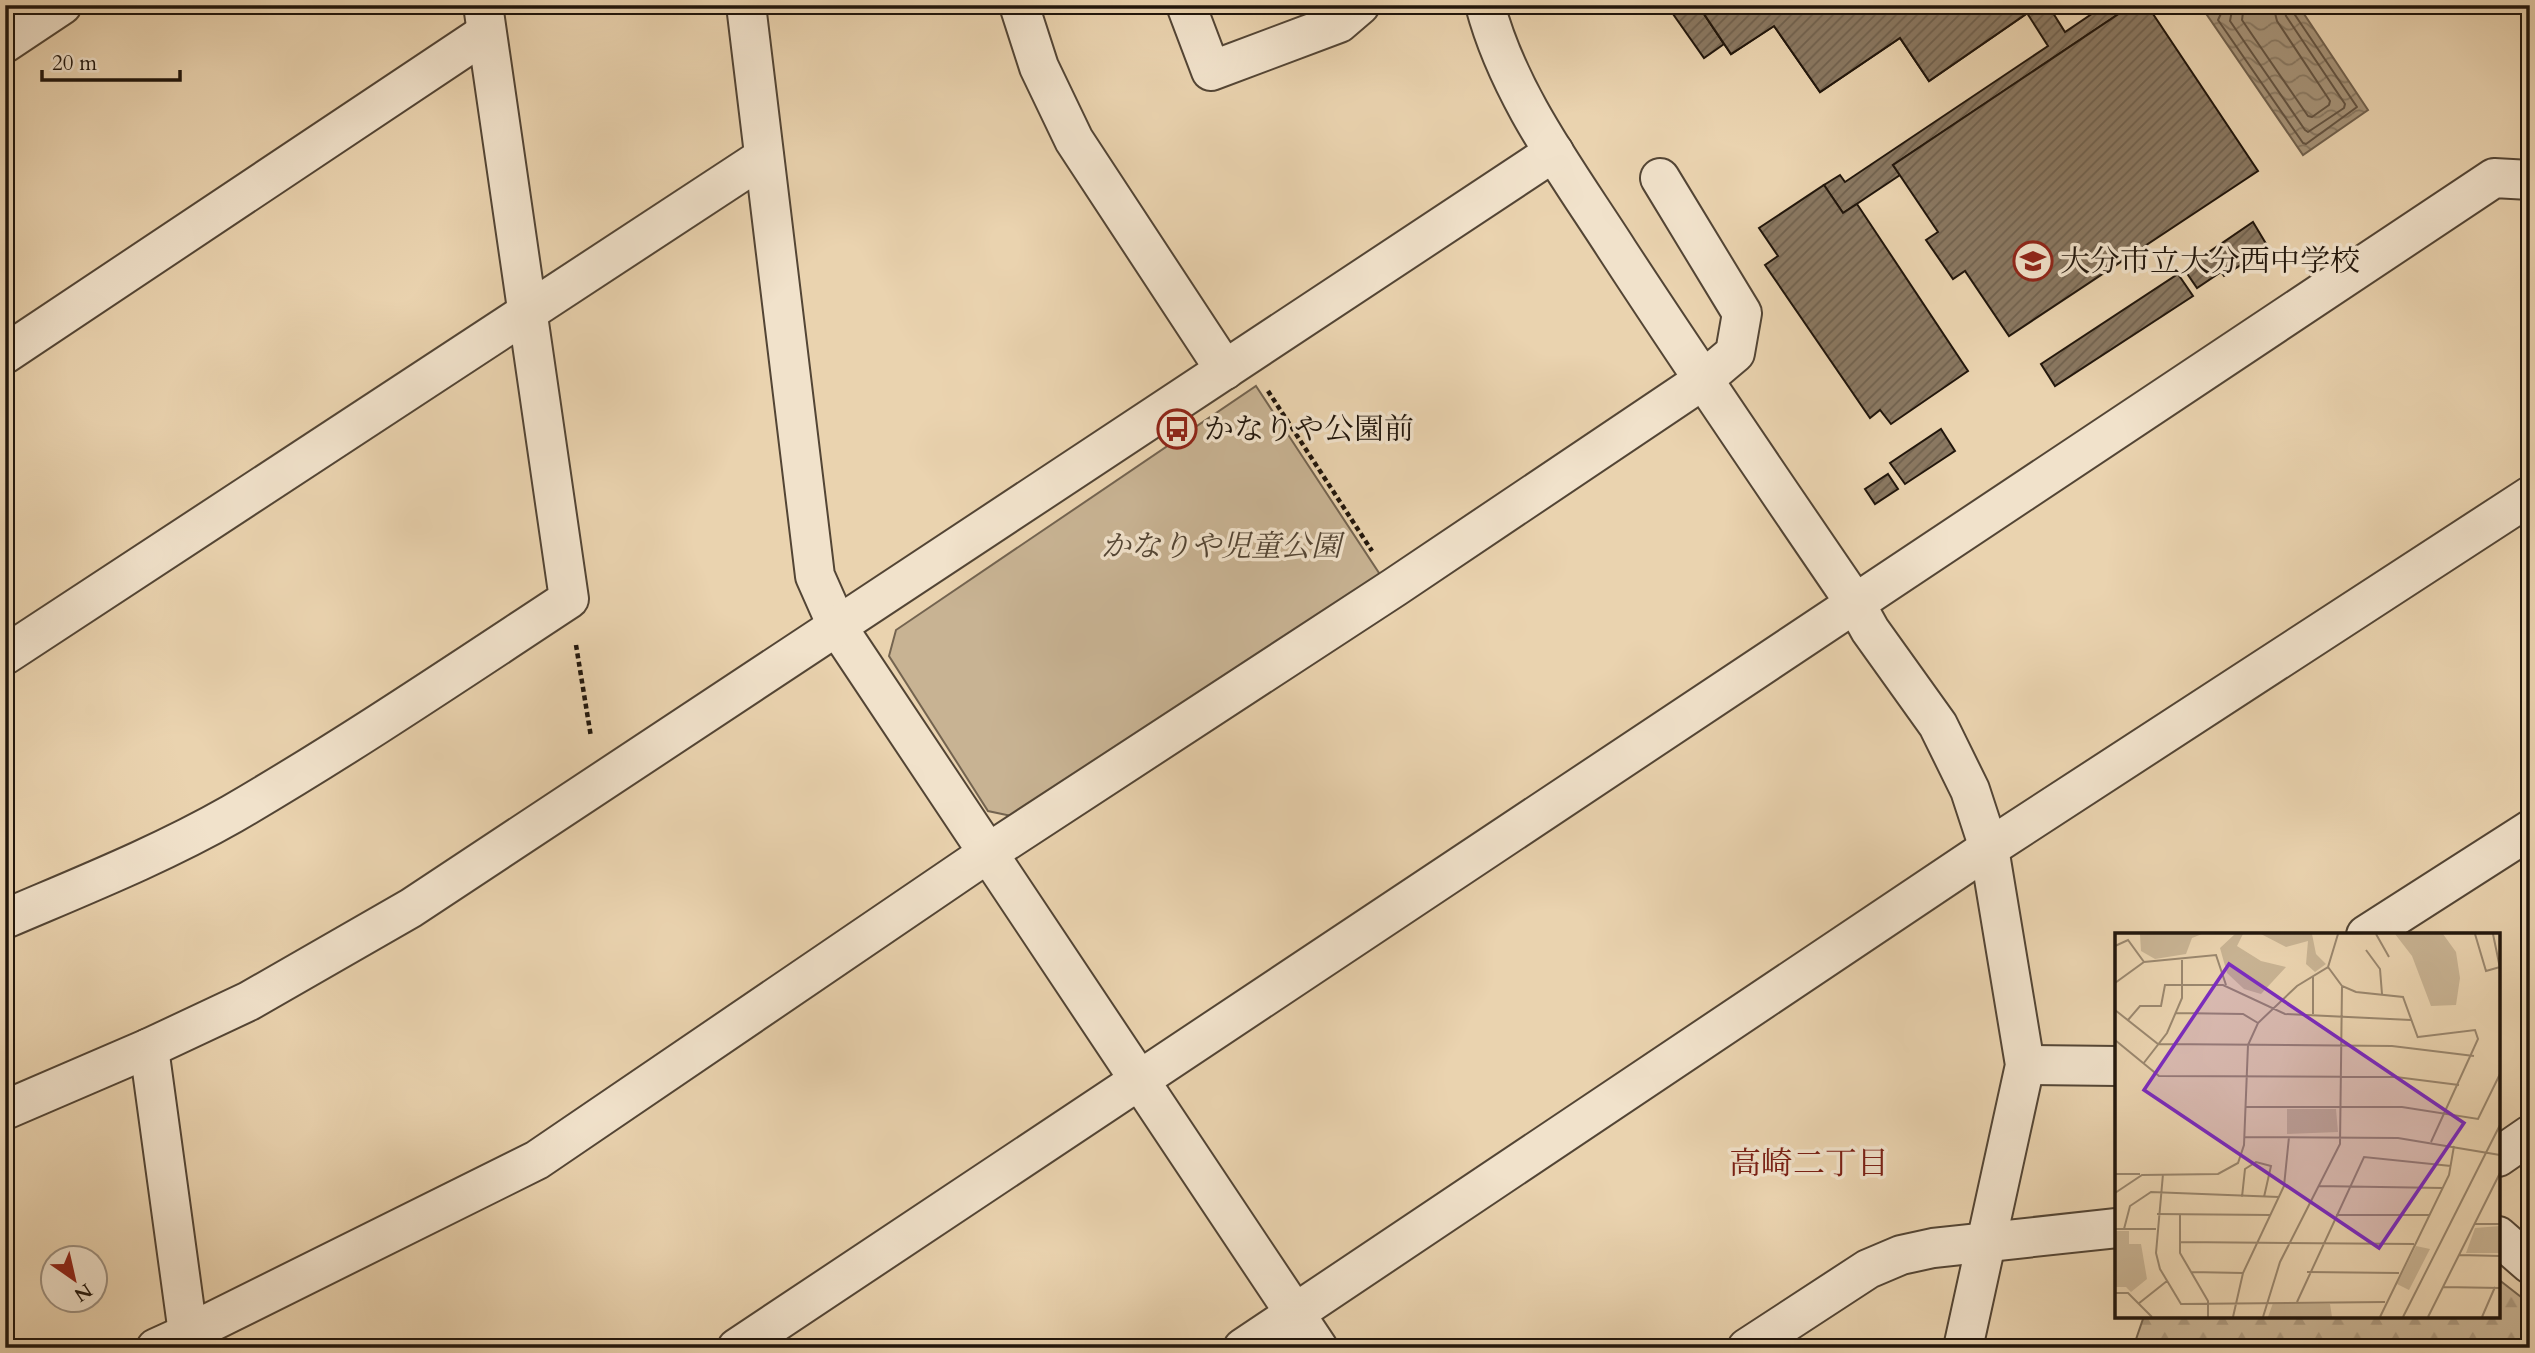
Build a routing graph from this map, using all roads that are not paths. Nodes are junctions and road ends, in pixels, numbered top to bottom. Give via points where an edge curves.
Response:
1 (62, 5) edge
2 (746, 5) edge
3 (1019, 5) edge
4 (1186, 5) edge
5 (1360, 5) edge
6 (1485, 5) edge
7 (484, 19) edge
8 (5, 43) edge
9 (1554, 152) junction
10 (764, 157) junction
11 (1660, 178) dead end
12 (2530, 180) edge
13 (526, 312) junction
14 (5, 354) edge
15 (1225, 370) junction
16 (1703, 380) junction
17 (2530, 496) edge
18 (1855, 603) junction
19 (838, 628) junction
20 (5, 654) edge
21 (2530, 830) edge
22 (1989, 848) junction
23 (988, 853) junction
24 (5, 919) edge
25 (2369, 933) edge
26 (149, 1048) junction
27 (2025, 1065) junction
28 (2115, 1066) edge
29 (1139, 1080) junction
30 (5, 1110) edge
31 (2530, 1135) edge
32 (2500, 1156) edge
33 (2115, 1228) edge
34 (2500, 1238) edge
35 (1987, 1243) junction
36 (2530, 1264) edge
37 (1295, 1313) junction
38 (178, 1343) edge
39 (737, 1348) edge
40 (1243, 1348) edge
41 (1318, 1348) edge
42 (1747, 1348) edge
43 (1963, 1348) edge

1 - 8 street
2 - 10 street
3 - 15 street via 1039,67 1074,141
4 - 5 street via 1211,71 1339,23
6 - 9 street via 1493,37
7 - 13 street
7 - 14 street
9 - 15 street
9 - 16 street
10 - 13 street
10 - 19 street via 815,576
11 - 16 street via 1742,313 1735,353
12 - 18 street via 2494,178
13 - 20 street
13 - 24 street via 569,599 231,814 125,868
15 - 19 street
16 - 18 street
16 - 23 street
17 - 22 street
18 - 22 street via 1938,725 1970,790
18 - 29 street
19 - 23 street
19 - 26 street via 411,908 249,1001
21 - 25 street
22 - 27 street
22 - 37 street
23 - 29 street
23 - 38 street via 537,1160
26 - 30 street
26 - 38 street
27 - 28 street
27 - 35 street
29 - 37 street
29 - 39 street
31 - 32 street
33 - 35 street
34 - 36 street
35 - 42 street via 1933,1248 1868,1269
35 - 43 street
37 - 40 street
37 - 41 street

